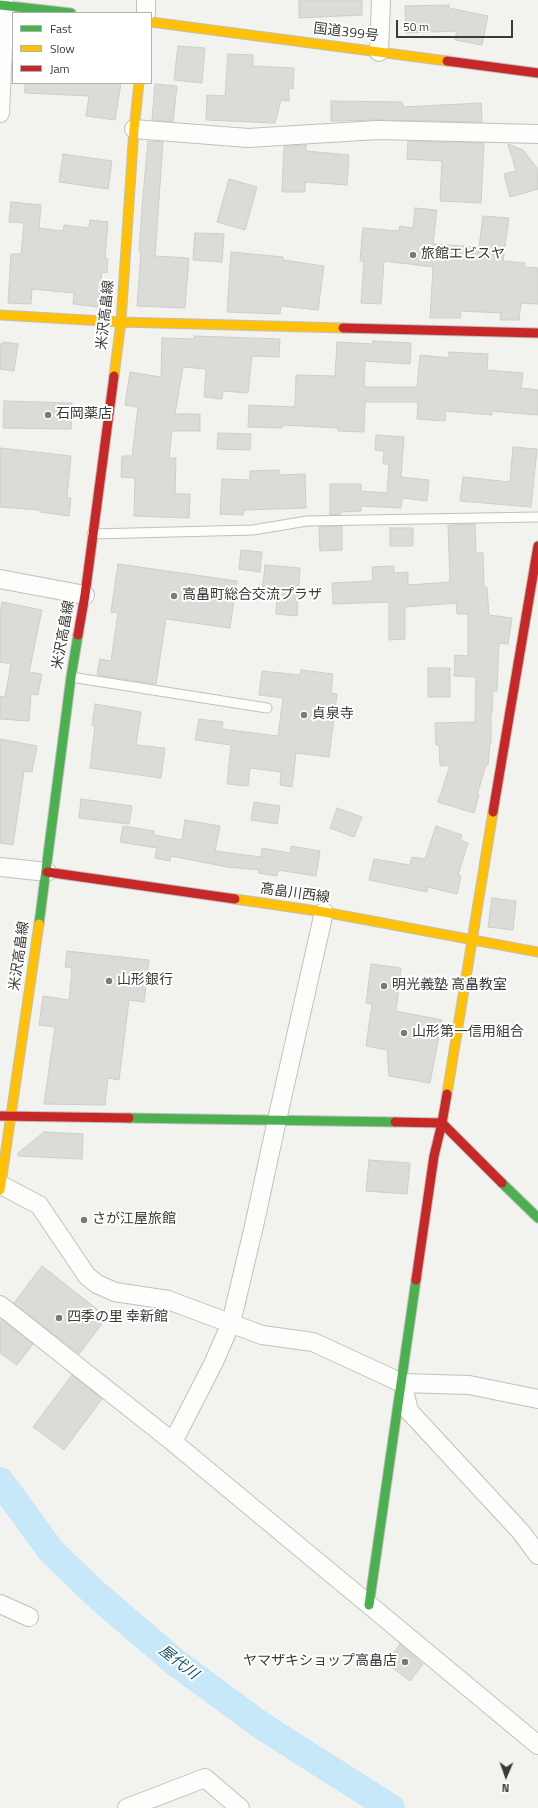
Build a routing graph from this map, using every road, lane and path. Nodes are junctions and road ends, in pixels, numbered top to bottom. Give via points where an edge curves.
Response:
1 (146, 0) edge
2 (381, 0) edge
3 (3, 5) edge
4 (62, 12) edge
5 (146, 12) edge
6 (152, 22) edge
7 (379, 52) junction
8 (538, 73) edge
9 (139, 84) edge
10 (0, 113) edge
11 (134, 130) junction
12 (538, 134) edge
13 (0, 315) edge
14 (121, 322) junction
15 (538, 333) edge
16 (538, 517) edge
17 (92, 534) junction
18 (538, 546) edge
19 (536, 572) edge
20 (0, 579) edge
21 (85, 595) junction
22 (71, 677) junction
23 (267, 708) dead end
24 (0, 867) edge
25 (46, 872) junction
26 (324, 912) junction
27 (471, 939) junction
28 (538, 952) edge
29 (0, 1116) edge
30 (11, 1116) junction
31 (277, 1120) junction
32 (442, 1123) junction
33 (1, 1187) edge
34 (538, 1218) edge
35 (0, 1305) edge
36 (230, 1323) junction
37 (402, 1383) junction
38 (538, 1399) edge
39 (173, 1442) junction
40 (538, 1555) edge
41 (0, 1604) edge
42 (369, 1605) junction
43 (29, 1617) dead end
44 (538, 1745) edge
45 (127, 1808) edge
46 (240, 1808) edge

1 - 5 street
2 - 7 street
3 - 4 main road
3 - 10 street
6 - 7 main road, 国道399号
7 - 8 main road, 国道399号
9 - 11 main road, 米沢高畠線
11 - 12 street via 248,138 377,130
11 - 14 main road, 米沢高畠線
13 - 14 main road
14 - 15 main road
14 - 17 main road, 米沢高畠線
16 - 17 lane via 307,521 253,530
17 - 21 main road, 米沢高畠線
18 - 19 main road
19 - 27 main road
20 - 21 street
21 - 22 main road, 米沢高畠線
22 - 23 lane
22 - 25 main road, 米沢高畠線
24 - 25 street
25 - 26 main road, 高畠川西線
25 - 30 main road, 米沢高畠線
26 - 27 main road, 高畠川西線
26 - 31 street
27 - 28 main road, 高畠川西線
27 - 32 main road
29 - 30 main road
30 - 31 main road
30 - 33 main road, 米沢高畠線
31 - 32 main road
31 - 36 street
32 - 34 main road
32 - 37 main road via 434,1156
33 - 36 street via 39,1205 87,1276 97,1284 115,1292 168,1300
35 - 39 street
36 - 37 street via 262,1335 313,1342
36 - 39 street via 214,1362
37 - 38 street via 469,1384
37 - 40 street via 409,1411 521,1532
37 - 42 main road
39 - 42 street
41 - 43 street
42 - 44 street
45 - 46 street via 205,1778

